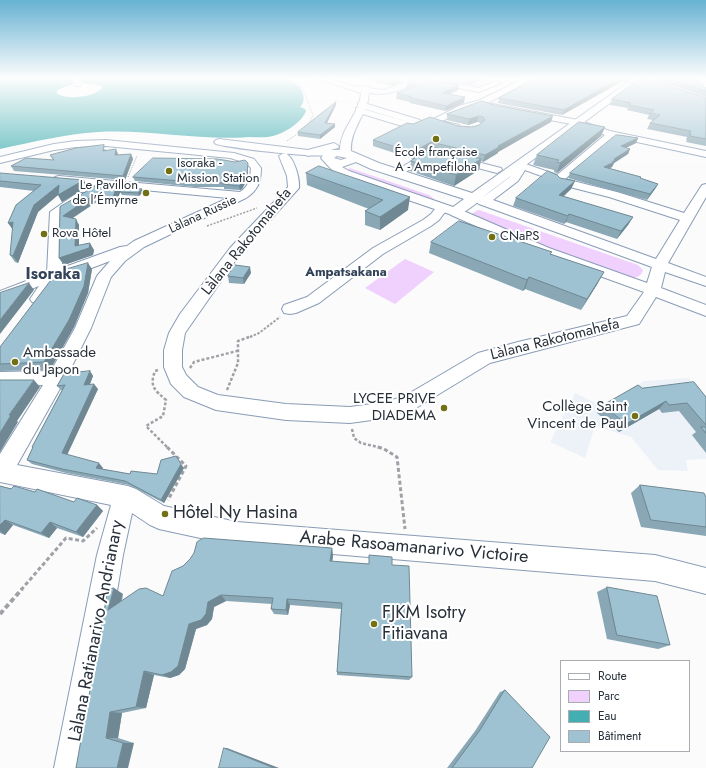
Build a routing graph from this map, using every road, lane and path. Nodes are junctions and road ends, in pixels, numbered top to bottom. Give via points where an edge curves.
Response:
1 (314, 114) edge
2 (353, 114) edge
3 (357, 114) edge
4 (379, 114) edge
5 (386, 114) edge
6 (449, 114) edge
7 (533, 114) edge
8 (585, 114) edge
9 (573, 122) junction
10 (305, 127) edge
11 (462, 128) edge
12 (300, 132) edge
13 (113, 134) dead end
14 (612, 134) junction
15 (213, 141) dead end
16 (142, 146) junction
17 (276, 149) junction
18 (308, 153) joint
19 (0, 154) edge
20 (706, 154) edge
21 (338, 155) junction
22 (288, 159) junction
23 (0, 160) edge
24 (520, 165) junction
25 (497, 170) junction
26 (397, 173) junction
27 (48, 178) edge
28 (560, 178) junction
29 (102, 184) junction
30 (123, 186) junction
31 (706, 187) edge
32 (461, 194) junction
33 (242, 196) junction
34 (479, 200) junction
35 (701, 206) edge
36 (448, 210) junction
37 (687, 218) junction
38 (139, 244) junction
39 (659, 266) junction
40 (54, 275) junction
41 (706, 282) edge
42 (653, 290) junction
43 (0, 296) edge
44 (31, 309) edge
45 (290, 309) joint
46 (706, 311) edge
47 (236, 350) junction
48 (176, 374) junction
49 (57, 378) junction
50 (0, 379) edge
51 (220, 402) junction
52 (350, 415) junction
53 (1, 472) edge
54 (128, 496) junction
55 (159, 517) junction
56 (100, 524) dead end
57 (407, 548) junction
58 (706, 581) edge
59 (0, 614) edge
60 (71, 768) edge

1 - 10 path via 310,123
2 - 21 main road
3 - 21 main road
4 - 5 street via 412,126 419,124
6 - 11 street via 434,121
7 - 9 street
8 - 9 main road
9 - 14 street
9 - 24 main road
9 - 25 main road
12 - 17 path
13 - 19 street via 47,142
14 - 20 street
14 - 28 street
15 - 17 street
16 - 23 street, Làlana Russie via 76,144
16 - 30 path
16 - 33 street, Làlana Russie via 232,155 250,161 256,168 256,181 254,187
17 - 18 street
17 - 22 street
18 - 21 main road
21 - 22 street
21 - 26 main road
21 - 36 main road via 336,168 345,174
22 - 48 street, Làlana Rakotomahefa via 294,182 293,188 235,251 177,333 173,350
24 - 28 street
24 - 34 main road via 487,187
25 - 26 street via 430,153
25 - 32 main road
26 - 32 main road
27 - 29 street
28 - 37 street via 562,182 613,194
29 - 30 street
29 - 40 street via 56,212
30 - 33 street
31 - 35 street, Làlana Rakotomahefa
32 - 34 main road
32 - 36 main road
33 - 38 street, Làlana Russie
34 - 36 main road
34 - 39 street
35 - 37 street, Làlana Rakotomahefa
36 - 42 street via 544,251
36 - 45 street via 378,251 313,300
37 - 39 street, Làlana Rakotomahefa
38 - 40 street
38 - 49 street, Làlana Russie via 120,258 104,276 83,328
39 - 41 street
39 - 42 street, Làlana Rakotomahefa
40 - 43 street
40 - 44 street
42 - 46 street
42 - 52 street, Làlana Rakotomahefa via 633,320 484,358 408,403
45 - 47 path via 259,333 238,341
47 - 48 path via 194,362
47 - 51 path via 238,363
48 - 51 street, Làlana Rakotomahefa via 191,392
48 - 55 path via 155,371 151,380 152,387 166,400 163,416 146,426 186,466
49 - 50 street
49 - 53 street, Làlana Russie
51 - 52 street, Làlana Rakotomahefa via 286,412
52 - 57 path via 354,438 397,457
53 - 54 street
54 - 55 street, Arabe Rasoamanarivo Victoire
54 - 60 street, Làlana Ratianarivo Andrianary via 121,510 110,555
55 - 57 street, Arabe Rasoamanarivo Victoire via 237,534
56 - 59 path via 83,542 66,538
57 - 58 street, Arabe Rasoamanarivo Victoire via 655,568

